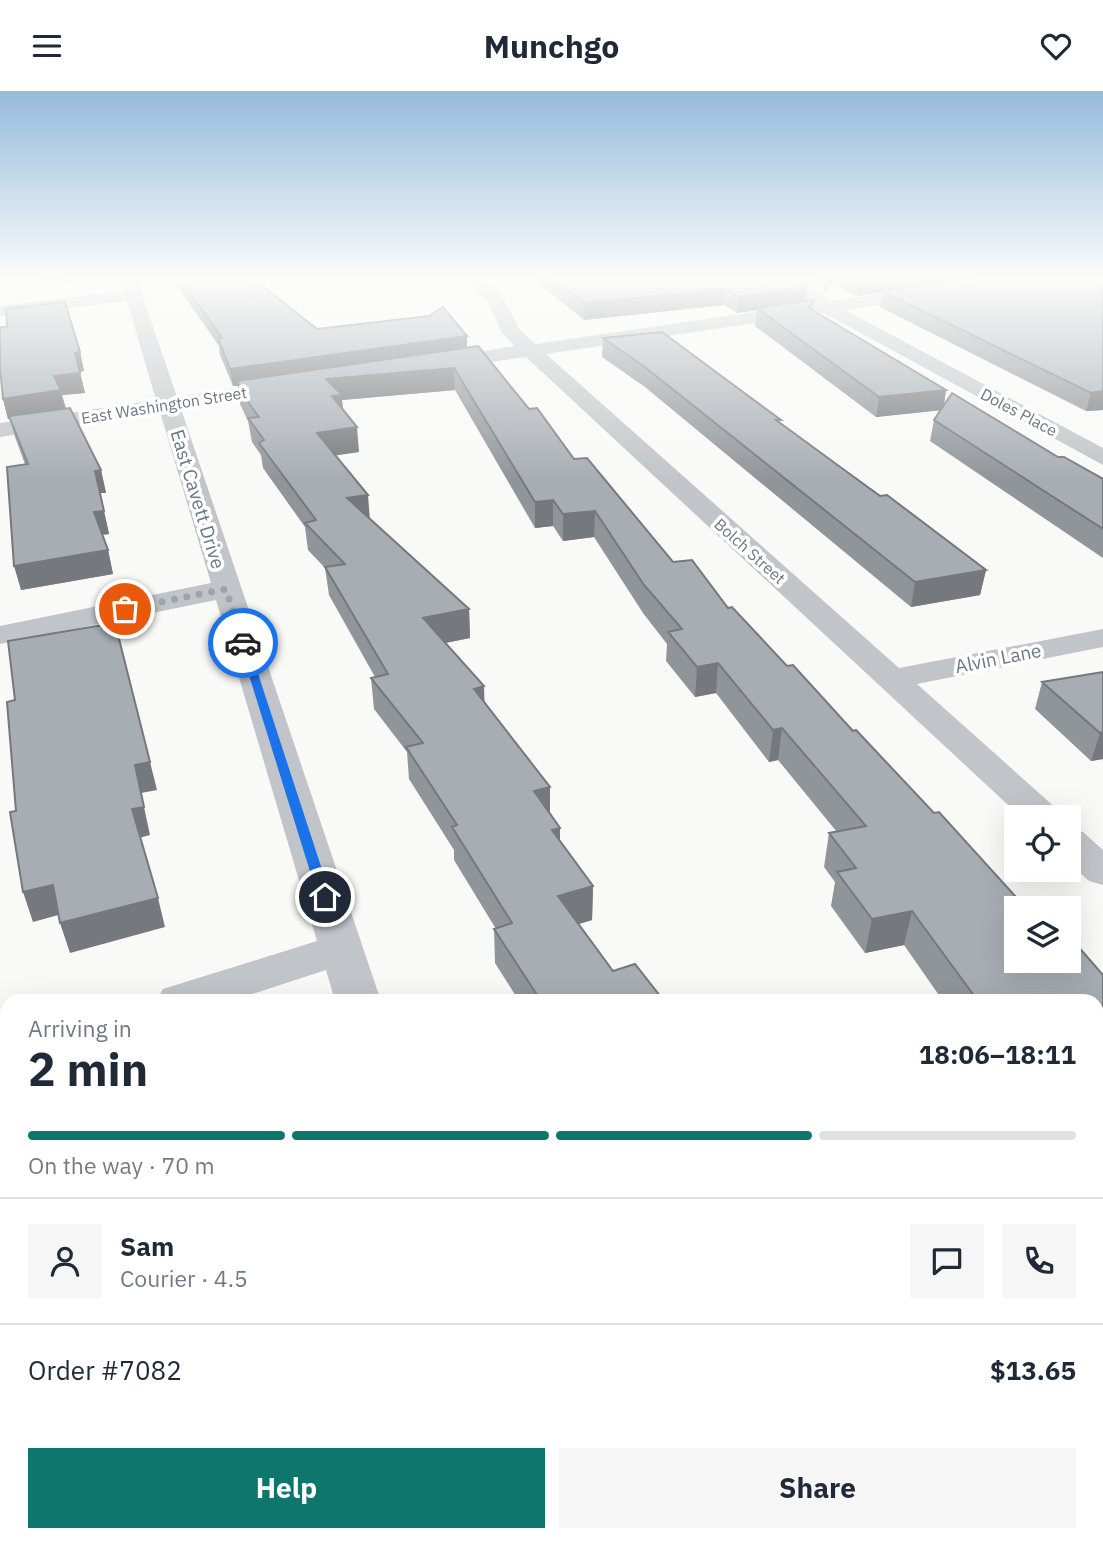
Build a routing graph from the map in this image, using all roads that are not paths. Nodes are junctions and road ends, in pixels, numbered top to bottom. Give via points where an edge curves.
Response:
1 (150, 345) edge
2 (526, 345) edge
3 (568, 345) edge
4 (896, 345) edge
5 (532, 350) junction
6 (411, 368) edge
7 (303, 384) edge
8 (169, 404) junction
9 (0, 430) edge
10 (1103, 457) edge
11 (226, 589) junction
12 (0, 635) edge
13 (1103, 638) edge
14 (892, 679) junction
15 (1030, 805) edge
16 (1081, 852) edge
17 (1103, 872) edge
18 (341, 949) junction
19 (201, 994) edge
20 (356, 994) edge

1 - 8 street, East Cavett Drive
2 - 5 street, Bolch Street
3 - 5 street
4 - 10 street, Doles Place
5 - 6 street
5 - 14 street, Bolch Street
7 - 8 street, East Washington Street
8 - 9 street, East Washington Street
8 - 11 street, East Cavett Drive
11 - 12 street
11 - 18 street, East Cavett Drive
13 - 14 street, Alvin Lane
14 - 15 street, Bolch Street
16 - 17 street
18 - 19 street
18 - 20 street, East Cavett Drive

